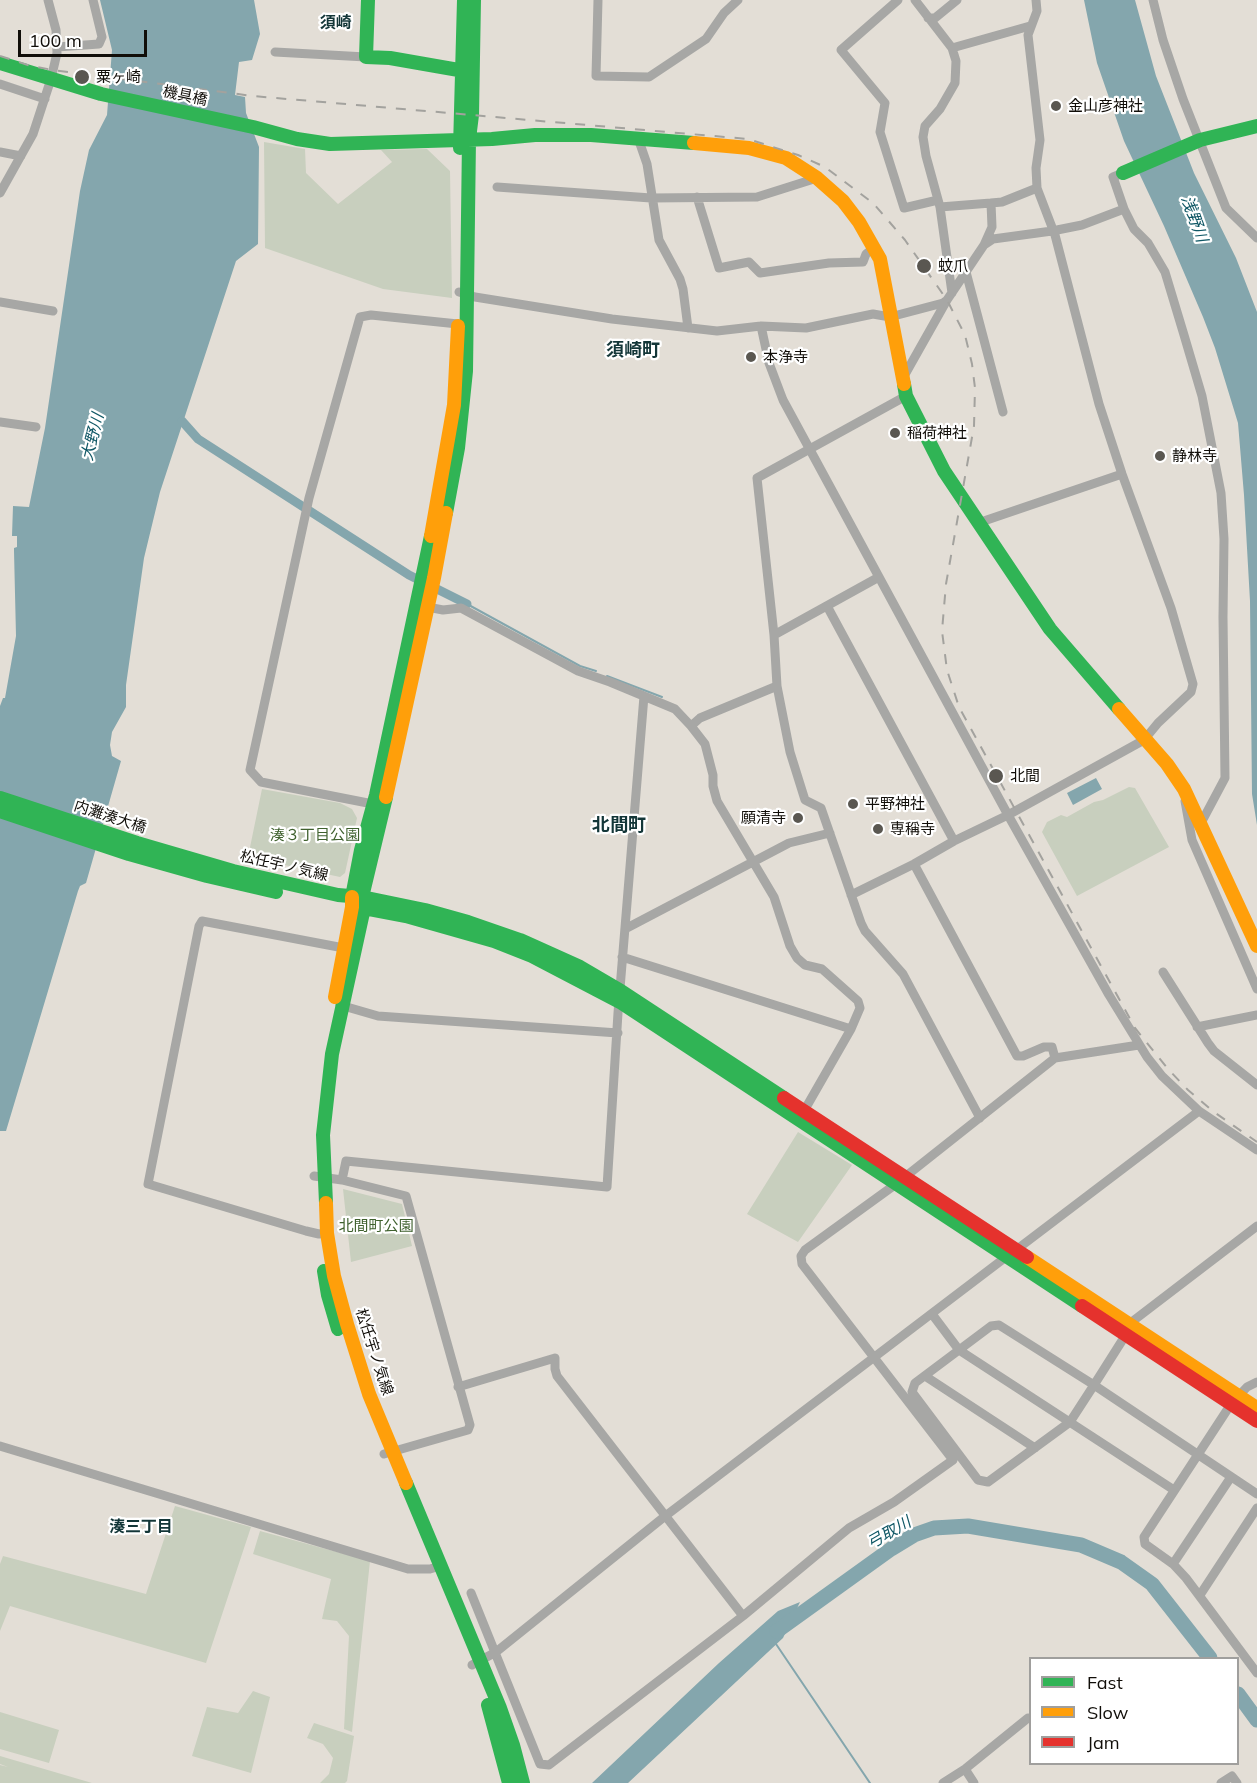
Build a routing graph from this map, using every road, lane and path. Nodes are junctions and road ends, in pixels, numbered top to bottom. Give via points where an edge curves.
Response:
1 (48, 0) edge
2 (93, 0) edge
3 (369, 0) edge
4 (464, 0) edge
5 (474, 0) edge
6 (598, 0) edge
7 (738, 0) edge
8 (898, 0) edge
9 (915, 0) edge
10 (957, 0) edge
11 (1036, 0) edge
12 (1153, 0) edge
13 (928, 18) junction
14 (1030, 26) junction
15 (57, 47) junction
16 (952, 48) junction
17 (275, 52) dead end
18 (366, 57) junction
19 (0, 63) edge
20 (467, 72) junction
21 (51, 79) junction
22 (0, 84) edge
23 (45, 99) junction
24 (1257, 126) edge
25 (638, 138) junction
26 (464, 140) junction
27 (1198, 142) junction
28 (0, 152) edge
29 (21, 156) junction
30 (1123, 173) joint
31 (817, 178) junction
32 (497, 187) dead end
33 (1037, 188) junction
34 (0, 193) edge
35 (697, 197) junction
36 (653, 198) junction
37 (939, 203) junction
38 (991, 204) junction
39 (1124, 209) junction
40 (1052, 231) junction
41 (1257, 238) edge
42 (984, 245) junction
43 (874, 247) junction
44 (966, 272) junction
45 (463, 293) junction
46 (949, 296) junction
47 (0, 302) edge
48 (53, 311) dead end
49 (890, 317) junction
50 (458, 324) junction
51 (761, 326) junction
52 (688, 328) junction
53 (903, 378) junction
54 (906, 396) junction
55 (1003, 412) dead end
56 (0, 422) edge
57 (36, 427) dead end
58 (808, 449) junction
59 (1122, 474) junction
60 (978, 523) junction
61 (429, 574) junction
62 (879, 577) junction
63 (423, 600) junction
64 (827, 606) junction
65 (774, 635) junction
66 (777, 686) junction
67 (644, 696) junction
68 (692, 726) junction
69 (1144, 740) junction
70 (1184, 789) junction
71 (0, 798) edge
72 (379, 805) junction
73 (0, 811) edge
74 (1008, 815) junction
75 (1200, 825) junction
76 (830, 833) junction
77 (954, 841) junction
78 (753, 860) junction
79 (914, 864) junction
80 (208, 870) junction
81 (850, 894) junction
82 (357, 902) junction
83 (625, 929) junction
84 (1257, 946) edge
85 (348, 949) junction
86 (622, 957) junction
87 (1163, 972) dead end
88 (1257, 989) edge
89 (620, 997) junction
90 (339, 1004) junction
91 (1257, 1015) edge
92 (1197, 1027) junction
93 (851, 1029) junction
94 (618, 1033) junction
95 (1139, 1045) junction
96 (1055, 1058) junction
97 (1257, 1085) edge
98 (804, 1111) junction
99 (1199, 1111) junction
100 (980, 1118) junction
101 (1257, 1150) edge
102 (319, 1177) junction
103 (342, 1180) junction
104 (901, 1181) junction
105 (1257, 1226) edge
106 (323, 1234) junction
107 (1011, 1253) junction
108 (932, 1314) junction
109 (1127, 1330) junction
110 (959, 1350) junction
111 (876, 1357) junction
112 (925, 1376) junction
113 (1257, 1382) edge
114 (1094, 1385) junction
115 (458, 1387) junction
116 (1234, 1400) junction
117 (1257, 1408) edge
118 (1257, 1421) edge
119 (1070, 1422) junction
120 (0, 1446) edge
121 (1035, 1448) junction
122 (389, 1452) junction
123 (1197, 1455) junction
124 (1231, 1477) junction
125 (1174, 1490) junction
126 (1257, 1494) edge
127 (1257, 1508) edge
128 (664, 1516) junction
129 (1173, 1564) junction
130 (435, 1567) junction
131 (471, 1593) dead end
132 (1200, 1596) junction
133 (743, 1616) junction
134 (496, 1652) junction
135 (477, 1663) junction
136 (1257, 1673) edge
137 (1028, 1718) dead end
138 (965, 1769) junction
139 (509, 1783) edge
140 (523, 1783) edge
141 (943, 1783) edge
142 (974, 1783) edge
143 (1221, 1783) edge
144 (1237, 1783) edge

1 - 15 street
2 - 15 street via 102,37 99,44
3 - 18 street
4 - 20 street
5 - 20 street
6 - 7 street via 596,76 649,77 706,39
8 - 37 street via 841,50 885,103 880,132 904,208
9 - 13 street
10 - 13 street via 935,18
11 - 14 street via 1037,11
12 - 27 street
13 - 16 street
14 - 16 street
14 - 33 street via 1040,140
15 - 21 street
16 - 37 street via 955,84 925,126 923,137
17 - 18 street
18 - 20 street
19 - 21 street, 機具橋
20 - 26 street
21 - 23 street
21 - 26 street, 機具橋 via 101,94 330,144
22 - 23 street
23 - 29 street
24 - 27 street
25 - 26 street, 機具橋 via 535,135
25 - 31 street, 機具橋 via 749,148 786,158
25 - 36 street
26 - 45 street
27 - 30 street
27 - 41 street via 1226,208
28 - 29 street
29 - 34 street
30 - 39 street via 1113,177
31 - 35 street via 757,197
31 - 43 street, 機具橋 via 843,201
32 - 36 street
33 - 38 street
33 - 40 street
35 - 36 street
35 - 43 street via 719,268 749,262 760,273 829,262 863,262
36 - 52 street via 659,240 683,289
37 - 38 street
37 - 46 street
38 - 42 street via 992,227
39 - 40 street via 1082,225
39 - 75 street via 1165,272 1203,396 1221,493 1225,778
40 - 42 street via 993,239
40 - 59 street
42 - 44 street
43 - 49 street, 機具橋 via 880,259
44 - 46 street
44 - 55 street
45 - 50 street
45 - 52 street
45 - 61 street via 466,371 458,448
46 - 49 street via 943,303
46 - 53 street
47 - 48 street
49 - 51 street via 873,314 806,328
49 - 53 street, 機具橋
50 - 61 street via 454,405
50 - 72 street via 360,317 304,518 250,770 261,782
51 - 52 street via 717,331
51 - 58 street via 783,400
53 - 54 street, 機具橋
54 - 58 street
54 - 60 street, 機具橋 via 944,471
56 - 57 street
58 - 62 street
58 - 65 street via 757,478
59 - 60 street
59 - 69 street via 1171,608 1193,684 1191,692
60 - 69 street, 機具橋 via 1050,629
61 - 63 street
62 - 64 street
62 - 74 street
63 - 67 street via 443,610 461,608 578,671
63 - 72 street
64 - 65 street
64 - 77 street
65 - 66 street
66 - 68 street via 700,718
66 - 76 street via 790,752 805,800 821,808
67 - 68 street via 675,709
67 - 83 street
68 - 78 street via 705,744 717,801
69 - 70 street, 機具橋
69 - 74 street
70 - 75 street, 機具橋
70 - 88 street via 1192,840
71 - 80 street, 内灘湊大橋
72 - 82 street
73 - 80 street, 内灘湊大橋 via 129,854
74 - 77 street
74 - 95 street
75 - 84 street, 機具橋
76 - 78 street via 789,843
76 - 81 street
77 - 79 street
78 - 83 street
78 - 93 street via 774,897 797,958 805,965 822,969 858,1001 860,1008
79 - 81 street
79 - 96 street via 1017,1056 1052,1047
80 - 82 street, 松任宇ノ気線
81 - 100 street via 865,931 903,974
82 - 85 street, 松任宇ノ気線
82 - 89 street via 494,941
83 - 86 street
85 - 90 street, 松任宇ノ気線
85 - 106 street via 202,921 148,1184
86 - 89 street
86 - 93 street
87 - 92 street
89 - 94 street
89 - 98 street
89 - 104 street
90 - 94 street via 378,1016
90 - 102 street, 松任宇ノ気線 via 317,1099 313,1141
91 - 92 street
92 - 97 street via 1214,1051
93 - 98 street
94 - 103 street via 608,1187 346,1161
95 - 96 street
95 - 99 street via 1162,1076
96 - 100 street
98 - 104 street
99 - 101 street
99 - 107 street
100 - 104 street
102 - 103 street
102 - 106 street, 松任宇ノ気線
103 - 115 street via 406,1196
104 - 107 street
104 - 111 street via 801,1256 802,1264
105 - 109 street
106 - 122 street, 松任宇ノ気線 via 328,1295 349,1366
107 - 108 street
107 - 109 street
108 - 110 street
108 - 111 street
109 - 114 street
109 - 116 street
110 - 112 street
110 - 114 street via 991,1326 999,1325
110 - 119 street
111 - 128 street
111 - 133 street via 953,1460 849,1528
112 - 121 street
112 - 121 street via 915,1383 912,1392 978,1480 988,1482
113 - 116 street via 1247,1386
114 - 119 street
114 - 123 street
115 - 122 street via 470,1425 468,1430
115 - 128 street via 555,1358 557,1376
116 - 117 street
116 - 118 street
116 - 123 street
119 - 121 street
119 - 125 street
120 - 130 street via 397,1566
122 - 130 street, 松任宇ノ気線
123 - 124 street
123 - 125 street
124 - 126 street
124 - 129 street
125 - 129 street via 1144,1537 1145,1544
127 - 132 street
128 - 133 street
128 - 134 street
129 - 132 street
130 - 135 street, 松任宇ノ気線
131 - 134 street
132 - 136 street
133 - 134 street via 549,1765 540,1764
134 - 135 street
135 - 139 street, 松任宇ノ気線
135 - 140 street, 松任宇ノ気線 via 513,1745
137 - 138 street
138 - 141 street
138 - 142 street
143 - 144 street via 1232,1776

